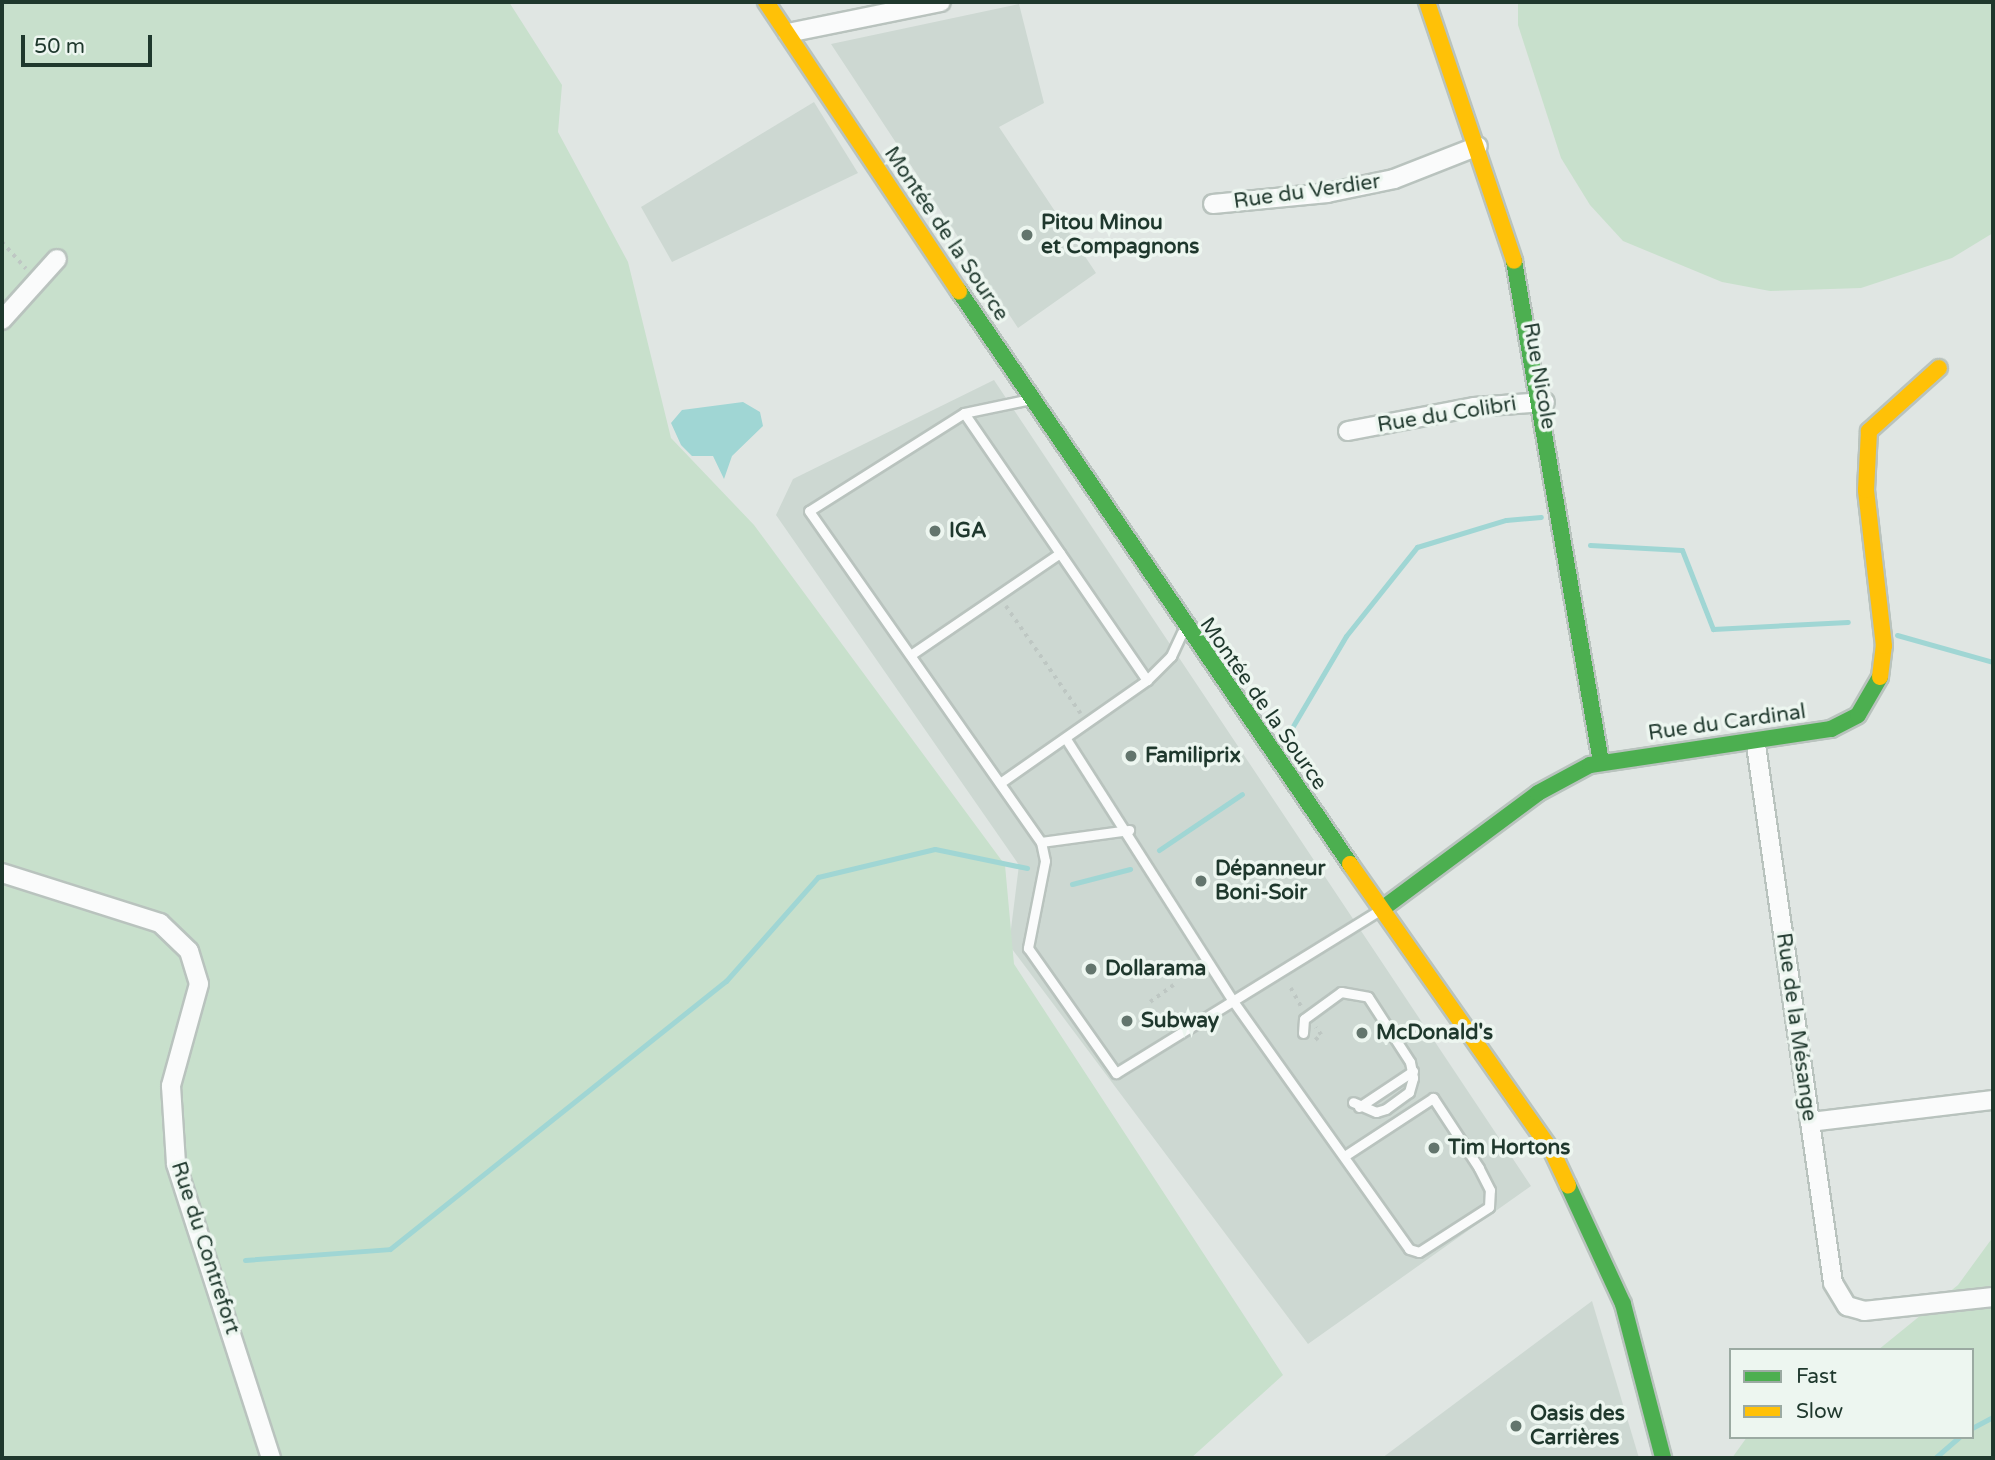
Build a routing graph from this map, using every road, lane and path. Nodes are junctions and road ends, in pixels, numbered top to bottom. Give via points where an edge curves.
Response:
1 (766, 2) edge
2 (941, 2) edge
3 (1427, 2) edge
4 (788, 33) junction
5 (1478, 146) junction
6 (1213, 204) dead end
7 (2, 242) edge
8 (57, 258) dead end
9 (37, 281) junction
10 (2, 320) edge
11 (1940, 368) dead end
12 (1031, 399) junction
13 (1545, 402) junction
14 (964, 413) junction
15 (1348, 431) dead end
16 (1060, 553) junction
17 (1006, 606) dead end
18 (1184, 628) junction
19 (912, 654) junction
20 (1147, 680) junction
21 (1088, 724) junction
22 (1066, 739) junction
23 (1756, 745) junction
24 (1601, 762) junction
25 (1000, 783) junction
26 (1129, 830) junction
27 (1041, 842) junction
28 (2, 873) edge
29 (1382, 909) junction
30 (1174, 985) dead end
31 (1291, 988) dead end
32 (1294, 997) dead end
33 (1233, 1001) junction
34 (1150, 1002) dead end
35 (1303, 1034) dead end
36 (1413, 1071) junction
37 (1993, 1100) edge
38 (1810, 1122) junction
39 (1346, 1155) junction
40 (1993, 1297) edge
41 (271, 1458) edge
42 (1663, 1458) edge

1 - 4 main road, Montée de la Source
2 - 4 street
3 - 5 main road, Rue Nicole
4 - 12 main road, Montée de la Source
5 - 6 street, Rue du Verdier via 1383,182
5 - 13 main road, Rue Nicole via 1522,283
7 - 9 path
8 - 9 street
9 - 10 street
11 - 23 main road, Rue du Cardinal via 1886,413 1867,443 1884,646 1876,689 1858,715 1831,729
12 - 14 lane via 982,404
12 - 18 main road, Montée de la Source
13 - 15 street, Rue du Colibri via 1474,407
13 - 24 main road, Rue Nicole
14 - 16 lane
14 - 19 lane via 809,511
16 - 19 lane
16 - 20 lane
17 - 21 path
18 - 20 lane via 1171,656
18 - 29 main road, Montée de la Source
19 - 25 lane
20 - 21 lane
21 - 22 lane
22 - 25 lane
22 - 26 lane
23 - 24 main road, Rue du Cardinal
23 - 38 street, Rue de la Mésange
24 - 29 main road, Rue du Cardinal via 1563,776
25 - 27 lane
26 - 27 lane
26 - 33 lane via 1156,885
27 - 33 lane via 1045,861 1028,948 1116,1073
28 - 41 street, Rue du Contrefort via 160,923 189,951 199,984 171,1086 176,1164
29 - 33 lane
29 - 42 main road, Montée de la Source via 1552,1151 1579,1201 1623,1304
30 - 34 path
31 - 32 path
33 - 39 lane
35 - 36 lane via 1304,1018 1341,992 1360,990
36 - 36 lane via 1409,1092 1397,1102 1376,1112 1356,1104
37 - 38 street
38 - 40 street, Rue de la Mésange via 1833,1283 1847,1306 1864,1311
39 - 39 lane via 1433,1098 1490,1190 1482,1213 1419,1252 1396,1230

